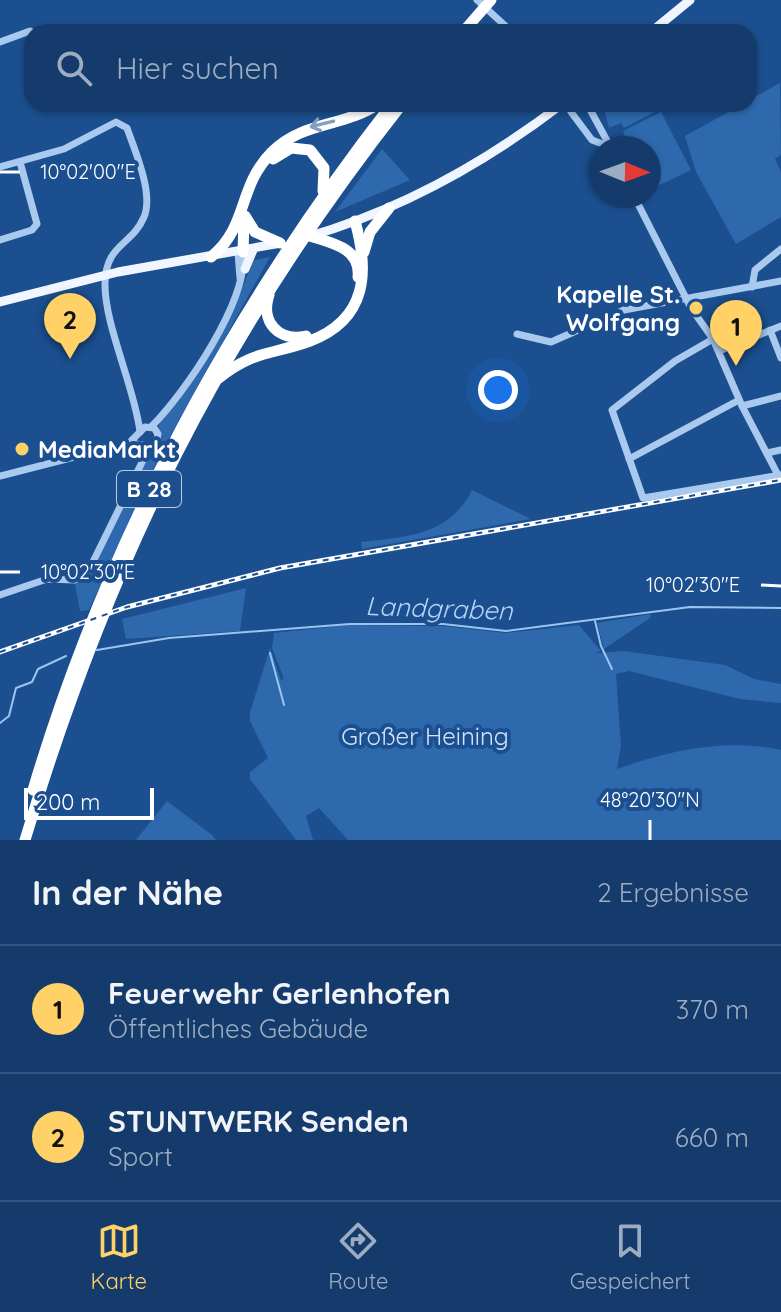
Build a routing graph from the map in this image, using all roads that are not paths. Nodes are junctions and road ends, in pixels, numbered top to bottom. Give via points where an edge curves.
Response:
1 (479, 0) edge
2 (491, 0) edge
3 (690, 0) edge
4 (460, 24) edge
5 (470, 24) edge
6 (503, 24) edge
7 (661, 24) edge
8 (24, 33) edge
9 (0, 42) edge
10 (363, 112) edge
11 (386, 112) edge
12 (396, 112) edge
13 (550, 112) edge
14 (571, 112) dead end
15 (591, 112) edge
16 (589, 136) edge
17 (604, 136) edge
18 (20, 162) junction
19 (0, 167) edge
20 (322, 195) junction
21 (389, 208) junction
22 (640, 208) edge
23 (242, 218) junction
24 (352, 222) junction
25 (310, 236) joint
26 (327, 236) junction
27 (0, 240) edge
28 (275, 243) junction
29 (781, 249) edge
30 (245, 251) junction
31 (364, 253) junction
32 (211, 257) junction
33 (359, 267) junction
34 (245, 269) joint
35 (275, 279) junction
36 (781, 281) edge
37 (240, 283) junction
38 (752, 287) junction
39 (686, 299) junction
40 (0, 302) edge
41 (781, 326) edge
42 (770, 330) junction
43 (517, 334) dead end
44 (713, 339) junction
45 (719, 351) junction
46 (781, 358) edge
47 (212, 384) junction
48 (781, 396) edge
49 (740, 403) junction
50 (145, 434) junction
51 (781, 450) edge
52 (767, 453) junction
53 (629, 459) junction
54 (779, 475) edge
55 (0, 476) edge
56 (0, 595) edge
57 (102, 605) junction
58 (92, 628) junction
59 (17, 840) edge
60 (25, 840) edge

1 - 4 highway
1 - 6 street
2 - 5 highway
3 - 7 main road
8 - 9 street
10 -> 23 highway via 309,127 283,141 253,175
11 - 20 highway, B 28
12 - 35 highway, B 28
13 - 21 main road via 479,162
14 - 16 street
15 - 17 street
18 - 19 street
18 - 27 street via 37,217 35,227
18 - 50 street via 64,149 107,124 127,128 146,211 109,257 105,287
20 - 23 highway via 325,172 320,159 306,148 291,148 261,174
20 - 57 highway, B 28 via 201,387 156,474
21 - 24 main road
21 - 31 highway via 370,232
22 - 39 street
23 - 28 highway
23 - 30 highway
23 - 32 highway
24 - 26 main road
24 - 31 highway
24 - 33 highway
25 - 26 highway
25 - 28 main road
26 - 33 highway via 350,252
28 - 30 main road
29 - 38 street via 755,270
30 - 32 main road
30 - 34 main road
30 - 37 street
31 - 47 highway via 363,285 338,323 308,342 243,360
32 - 40 main road via 118,272
33 - 35 highway via 340,313 319,330 297,338 281,334 268,320 266,303
34 - 37 street
35 - 47 highway, B 28
36 - 38 street
37 - 50 street via 174,403
38 - 39 street
39 - 43 street via 612,313 551,342
39 - 44 street
41 - 42 street
42 - 45 street
42 - 46 street
44 - 45 street
44 - 53 street via 613,408
45 - 49 street
47 - 57 highway, B 28
48 - 49 street
49 - 52 street
49 - 53 street
50 - 55 street via 129,443
50 - 56 street via 146,454 88,572 75,580 47,579
51 - 52 street
52 - 54 street
53 - 54 street via 643,498
57 - 58 highway, B 28
58 - 59 highway, B 28
58 - 60 highway, B 28

